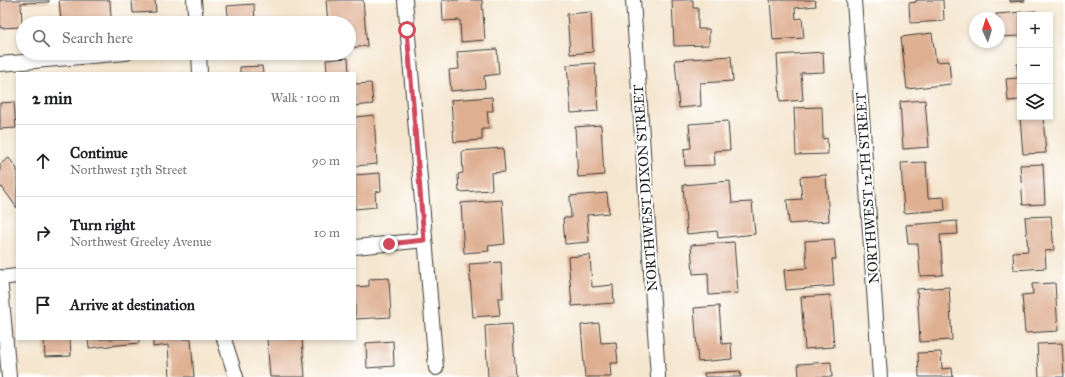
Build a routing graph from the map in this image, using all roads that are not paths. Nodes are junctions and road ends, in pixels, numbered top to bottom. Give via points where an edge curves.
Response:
1 (194, 0) edge
2 (405, 0) edge
3 (633, 0) edge
4 (854, 0) edge
5 (195, 16) edge
6 (46, 60) edge
7 (199, 60) edge
8 (0, 64) edge
9 (200, 72) edge
10 (424, 240) junction
11 (356, 247) edge
12 (16, 276) edge
13 (0, 277) edge
14 (224, 340) edge
15 (436, 368) dead end
16 (9, 377) edge
17 (236, 377) edge
18 (658, 377) edge
19 (880, 377) edge

1 - 5 street
2 - 10 street
3 - 18 street, NORTHWEST DIXON STREET
4 - 19 street, NORTHWEST 12TH STREET
6 - 8 street
7 - 9 street
10 - 11 street
10 - 15 street
12 - 13 street
13 - 16 street
14 - 17 street

